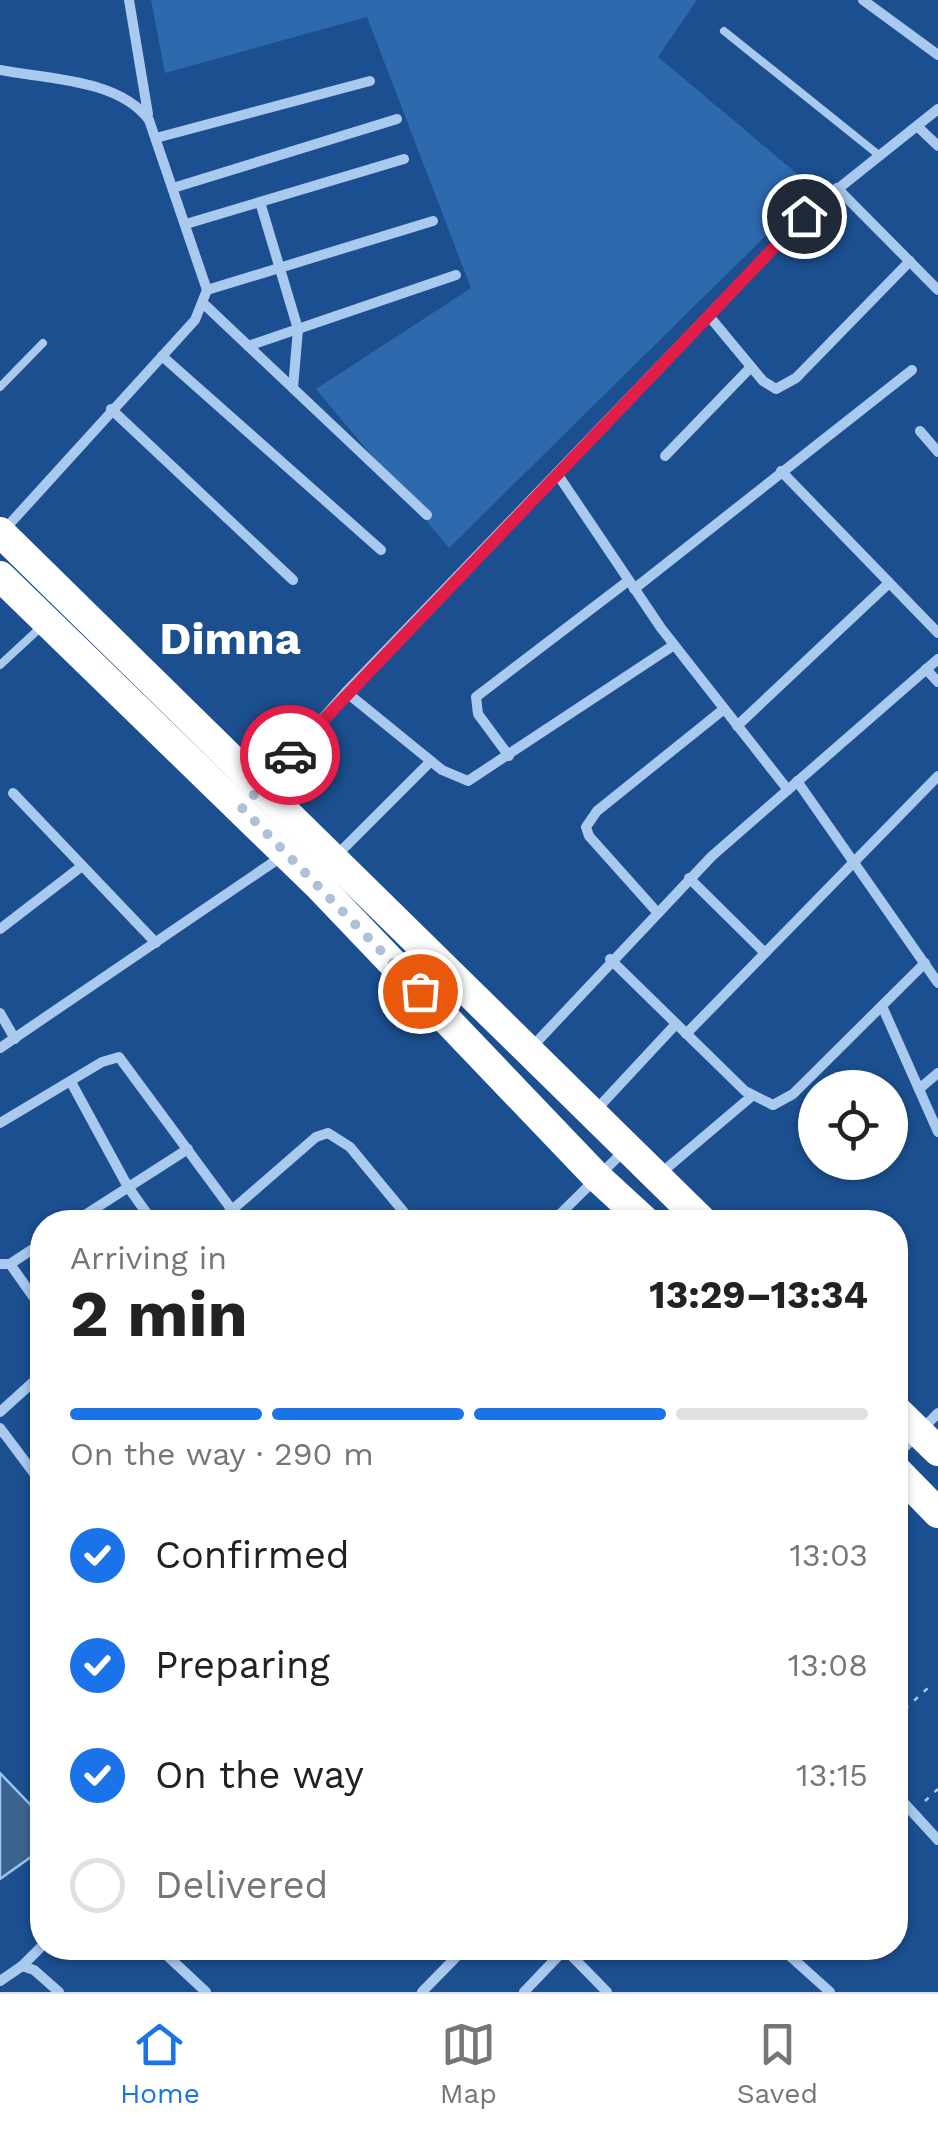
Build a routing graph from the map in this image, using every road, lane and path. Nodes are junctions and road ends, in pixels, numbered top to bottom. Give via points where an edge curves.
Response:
1 (130, 0) edge
2 (863, 0) edge
3 (724, 32) dead end
4 (938, 56) edge
5 (0, 70) edge
6 (370, 81) dead end
7 (938, 109) edge
8 (398, 119) dead end
9 (149, 120) junction
10 (917, 126) junction
11 (156, 138) junction
12 (938, 146) edge
13 (880, 156) junction
14 (404, 160) dead end
15 (173, 188) junction
16 (837, 188) junction
17 (260, 202) junction
18 (433, 221) dead end
19 (186, 224) junction
20 (910, 262) junction
21 (282, 267) junction
22 (456, 274) dead end
23 (207, 290) junction
24 (938, 290) edge
25 (205, 305) junction
26 (709, 316) junction
27 (298, 329) junction
28 (44, 342) dead end
29 (248, 346) junction
30 (162, 356) junction
31 (751, 367) junction
32 (912, 370) dead end
33 (0, 386) edge
34 (293, 388) junction
35 (111, 409) junction
36 (920, 432) dead end
37 (938, 452) edge
38 (665, 456) dead end
39 (781, 471) junction
40 (558, 475) junction
41 (427, 515) dead end
42 (1, 533) edge
43 (380, 550) dead end
44 (0, 576) edge
45 (293, 580) dead end
46 (889, 583) junction
47 (631, 585) junction
48 (46, 621) junction
49 (938, 634) edge
50 (674, 645) junction
51 (938, 658) edge
52 (0, 665) edge
53 (926, 669) junction
54 (938, 682) edge
55 (346, 692) junction
56 (724, 709) junction
57 (737, 726) junction
58 (509, 756) junction
59 (431, 761) junction
60 (938, 776) edge
61 (798, 781) junction
62 (788, 790) junction
63 (12, 792) dead end
64 (250, 799) junction
65 (286, 854) junction
66 (333, 859) junction
67 (854, 860) junction
68 (82, 866) junction
69 (690, 878) junction
70 (656, 911) junction
71 (0, 929) edge
72 (156, 943) junction
73 (764, 953) junction
74 (610, 959) junction
75 (926, 962) junction
76 (938, 983) edge
77 (882, 1006) junction
78 (0, 1013) edge
79 (676, 1024) junction
80 (686, 1034) junction
81 (16, 1040) junction
82 (0, 1048) edge
83 (528, 1051) junction
84 (938, 1074) edge
85 (71, 1082) junction
86 (919, 1088) junction
87 (752, 1096) junction
88 (592, 1114) junction
89 (0, 1123) edge
90 (938, 1132) edge
91 (188, 1148) junction
92 (626, 1148) junction
93 (597, 1177) junction
94 (656, 1177) junction
95 (128, 1187) junction
96 (93, 1210) edge
97 (144, 1210) edge
98 (232, 1210) joint
99 (402, 1210) edge
100 (564, 1210) edge
101 (633, 1210) edge
102 (690, 1210) edge
103 (30, 1250) edge
104 (5, 1264) edge
105 (30, 1294) edge
106 (30, 1385) edge
107 (0, 1412) edge
108 (908, 1417) edge
109 (0, 1428) edge
110 (932, 1432) edge
111 (908, 1448) edge
112 (30, 1468) edge
113 (908, 1482) edge
114 (938, 1513) edge
115 (928, 1687) dead end
116 (908, 1706) edge
117 (938, 1789) edge
118 (908, 1806) edge
119 (914, 1813) junction
120 (938, 1840) edge
121 (30, 1958) edge
122 (173, 1960) edge
123 (453, 1960) edge
124 (553, 1960) edge
125 (576, 1960) edge
126 (794, 1960) edge
127 (22, 1966) junction
128 (0, 1981) edge
129 (59, 1992) edge
130 (206, 1992) edge
131 (422, 1992) edge
132 (524, 1992) edge
133 (607, 1992) edge
134 (830, 1992) edge

1 - 9 street
2 - 4 street
3 - 13 lane
5 - 9 street via 104,90 138,105
6 - 11 street
7 - 10 street
8 - 15 street
9 - 11 street
10 - 12 street
10 - 13 street
11 - 15 street
13 - 16 street
14 - 17 street
15 - 19 street
16 - 20 street
16 - 26 street
17 - 19 street
17 - 21 street
18 - 21 street
19 - 23 street
20 - 24 street
20 - 31 street via 786,386 776,389
21 - 23 street
21 - 27 street
22 - 27 street
23 - 25 street
25 - 29 street
25 - 30 street
26 - 31 street
26 - 40 street
27 - 29 street
27 - 34 street
28 - 33 lane
29 - 34 street
30 - 35 street
30 - 43 street
31 - 38 street
32 - 39 street
34 - 41 street
35 - 42 street
35 - 45 street
36 - 37 street
39 - 46 street
39 - 47 street
40 - 47 street
40 - 55 street
42 - 64 highway
44 - 48 highway
46 - 49 street
46 - 57 street
47 - 50 street
47 - 58 street via 476,697 474,706
48 - 52 lane
48 - 64 highway
50 - 56 street
50 - 58 street
51 - 53 street
53 - 54 street
53 - 61 street
55 - 59 street
55 - 64 street
56 - 57 street
56 - 70 street via 586,827
57 - 62 street
58 - 59 street via 468,781
59 - 66 street
60 - 67 street
61 - 62 street
61 - 67 street
62 - 69 street
63 - 68 street
64 - 65 highway
64 - 66 highway
65 - 72 street
65 - 93 highway
66 - 83 highway
67 - 73 street
67 - 75 street
68 - 71 street
68 - 72 street
69 - 70 street
69 - 73 street
70 - 74 street
72 - 81 street
73 - 80 street
74 - 79 street
74 - 83 street
75 - 76 street
75 - 77 street
77 - 86 street
77 - 87 street via 785,1102 773,1105
78 - 81 street
79 - 80 street
79 - 88 street
80 - 87 street
81 - 82 street
83 - 88 highway
84 - 86 street
85 - 89 street
85 - 91 street via 118,1057
85 - 95 street
86 - 90 street
87 - 94 street
88 - 92 highway
91 - 95 street
91 - 98 street
92 - 93 street
92 - 94 highway
93 - 100 street
93 - 101 highway
94 - 102 highway
95 - 96 street
95 - 97 street
98 - 99 street via 328,1133 350,1147
103 - 104 street
104 - 105 street
106 - 107 street
108 - 110 highway
109 - 112 street
110 - 111 street
113 - 114 highway
115 - 116 path
117 - 119 path
118 - 119 street
119 - 120 street
121 - 127 street
122 - 130 street
123 - 131 street
124 - 132 street
125 - 133 street
126 - 134 street
127 - 128 street
127 - 129 street

